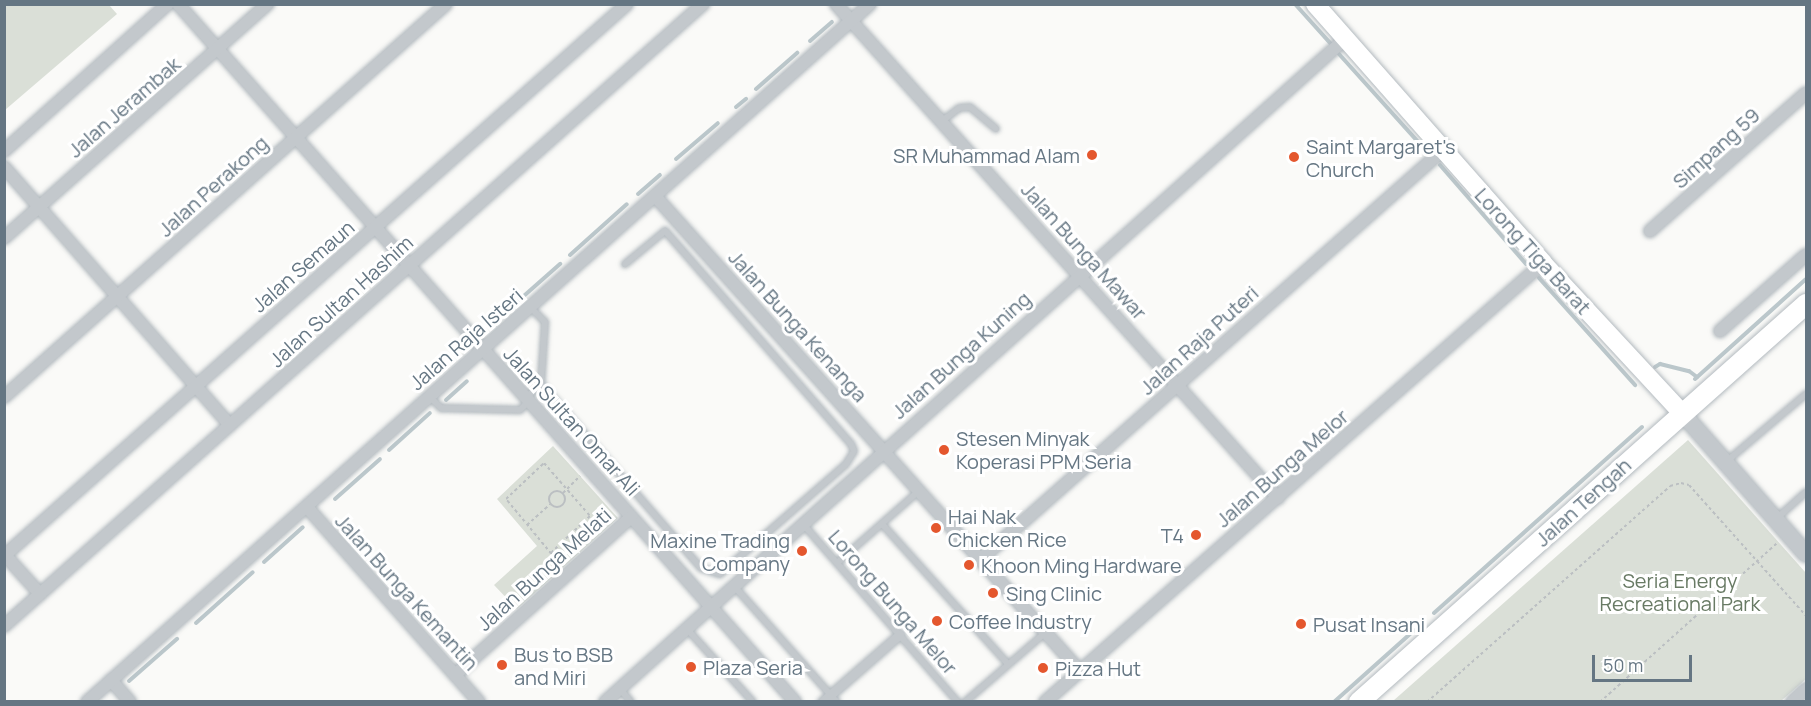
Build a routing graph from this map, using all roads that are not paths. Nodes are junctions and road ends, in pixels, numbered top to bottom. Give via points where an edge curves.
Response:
1 (168, 4) edge
2 (178, 4) edge
3 (268, 4) edge
4 (446, 4) edge
5 (627, 4) edge
6 (703, 4) edge
7 (837, 4) edge
8 (870, 4) edge
9 (1315, 4) edge
10 (852, 21) junction
11 (1345, 39) junction
12 (218, 50) junction
13 (1806, 93) edge
14 (942, 121) junction
15 (996, 129) dead end
16 (296, 138) junction
17 (1443, 150) junction
18 (4, 151) edge
19 (4, 167) edge
20 (655, 196) junction
21 (40, 207) junction
22 (375, 228) junction
23 (1650, 231) dead end
24 (4, 238) edge
25 (1806, 255) edge
26 (1543, 263) junction
27 (625, 264) dead end
28 (409, 266) junction
29 (1080, 275) junction
30 (118, 297) junction
31 (1806, 304) edge
32 (531, 308) junction
33 (1720, 331) dead end
34 (483, 350) junction
35 (541, 384) junction
36 (1177, 385) junction
37 (196, 387) junction
38 (1806, 394) edge
39 (4, 397) edge
40 (430, 397) junction
41 (528, 399) junction
42 (1683, 414) junction
43 (230, 425) junction
44 (883, 450) junction
45 (1725, 463) junction
46 (919, 491) junction
47 (1806, 492) edge
48 (1278, 498) junction
49 (307, 507) junction
50 (631, 517) junction
51 (1775, 520) junction
52 (803, 524) junction
53 (882, 524) junction
54 (1806, 554) edge
55 (5, 555) edge
56 (981, 559) junction
57 (837, 563) junction
58 (734, 586) junction
59 (40, 594) junction
60 (711, 606) junction
61 (4, 626) edge
62 (687, 628) junction
63 (1045, 633) junction
64 (900, 634) junction
65 (1008, 664) junction
66 (1080, 671) junction
67 (455, 675) junction
68 (111, 680) junction
69 (619, 688) junction
70 (1806, 689) edge
71 (833, 698) edge
72 (87, 702) edge
73 (130, 702) edge
74 (479, 702) edge
75 (604, 702) edge
76 (631, 702) edge
77 (753, 702) edge
78 (795, 702) edge
79 (822, 702) edge
80 (957, 702) edge
81 (965, 702) edge
82 (1045, 702) edge
83 (1359, 702) edge
84 (1792, 702) edge

1 - 18 street
2 - 12 street, Jalan Sultan Omar Ali
3 - 12 street, Jalan Jerambak
4 - 16 street, Jalan Perakong
5 - 22 street, Jalan Semaun
6 - 28 street, Jalan Sultan Hashim
7 - 10 street, Jalan Bunga Mawar
8 - 10 street, Jalan Raja Isteri
9 - 11 main road, Lorong Tiga Barat
10 - 14 street, Jalan Bunga Mawar
10 - 20 street, Jalan Raja Isteri
11 - 17 main road, Lorong Tiga Barat
11 - 29 street, Jalan Bunga Kuning
12 - 16 street, Jalan Sultan Omar Ali
12 - 21 street, Jalan Jerambak
13 - 23 street, Simpang 59
14 - 15 lane via 959,108 970,107
14 - 29 street, Jalan Bunga Mawar
16 - 22 street, Jalan Sultan Omar Ali
16 - 30 street, Jalan Perakong
17 - 26 main road, Lorong Tiga Barat
17 - 36 street, Jalan Raja Puteri
19 - 21 street
20 - 32 street, Jalan Raja Isteri
20 - 44 street, Jalan Bunga Kenanga
21 - 24 street, Jalan Jerambak
21 - 30 street
22 - 28 street, Jalan Sultan Omar Ali
22 - 37 street, Jalan Semaun
25 - 33 street
26 - 42 main road, Lorong Tiga Barat
26 - 48 street, Jalan Bunga Melor
27 - 35 lane via 665,231 847,438 854,451 852,457 725,571 713,573 702,568
28 - 34 street, Jalan Sultan Omar Ali
28 - 43 street, Jalan Sultan Hashim
29 - 36 street, Jalan Bunga Mawar
29 - 44 street, Jalan Bunga Kuning
30 - 37 street
30 - 39 street, Jalan Perakong
31 - 42 main road, Jalan Tengah
32 - 34 street, Jalan Raja Isteri
32 - 35 lane via 545,322
34 - 40 street, Jalan Raja Isteri
34 - 41 street, Jalan Sultan Omar Ali
35 - 41 lane
36 - 48 street, Jalan Bunga Mawar
36 - 56 street, Jalan Raja Puteri
37 - 43 street
37 - 55 street, Jalan Semaun
38 - 45 lane
40 - 41 lane via 441,408 520,410
40 - 49 street, Jalan Raja Isteri
41 - 50 street, Jalan Sultan Omar Ali
42 - 45 street
42 - 83 main road, Jalan Tengah
43 - 59 street, Jalan Sultan Hashim
44 - 46 street, Jalan Bunga Kenanga
44 - 52 street, Jalan Bunga Kuning
45 - 51 street
46 - 53 lane
46 - 56 street, Jalan Bunga Kenanga
47 - 51 lane
48 - 66 street, Jalan Bunga Melor
49 - 67 street, Jalan Bunga Kemantin
49 - 68 street, Jalan Raja Isteri
50 - 60 street, Jalan Sultan Omar Ali
50 - 67 street, Jalan Bunga Melati
51 - 54 street
52 - 57 lane, Lorong Bunga Melor
52 - 58 street, Jalan Bunga Kuning
53 - 57 lane
53 - 65 lane
55 - 59 street
56 - 63 street, Jalan Bunga Kenanga
57 - 64 lane, Lorong Bunga Melor
58 - 60 street, Jalan Bunga Kuning
58 - 71 lane
59 - 61 street, Jalan Sultan Hashim
60 - 62 street, Jalan Bunga Kuning
60 - 78 street, Jalan Sultan Omar Ali
62 - 69 street, Jalan Bunga Kuning
62 - 77 lane
63 - 65 lane
63 - 66 street, Jalan Bunga Kenanga
64 - 71 street
64 - 80 lane, Lorong Bunga Melor
65 - 81 lane
66 - 82 street, Jalan Bunga Melor
67 - 74 street, Jalan Bunga Kemantin
68 - 72 street, Jalan Raja Isteri
68 - 73 street
69 - 75 street, Jalan Bunga Kuning
69 - 76 lane
70 - 84 street
71 - 79 street

